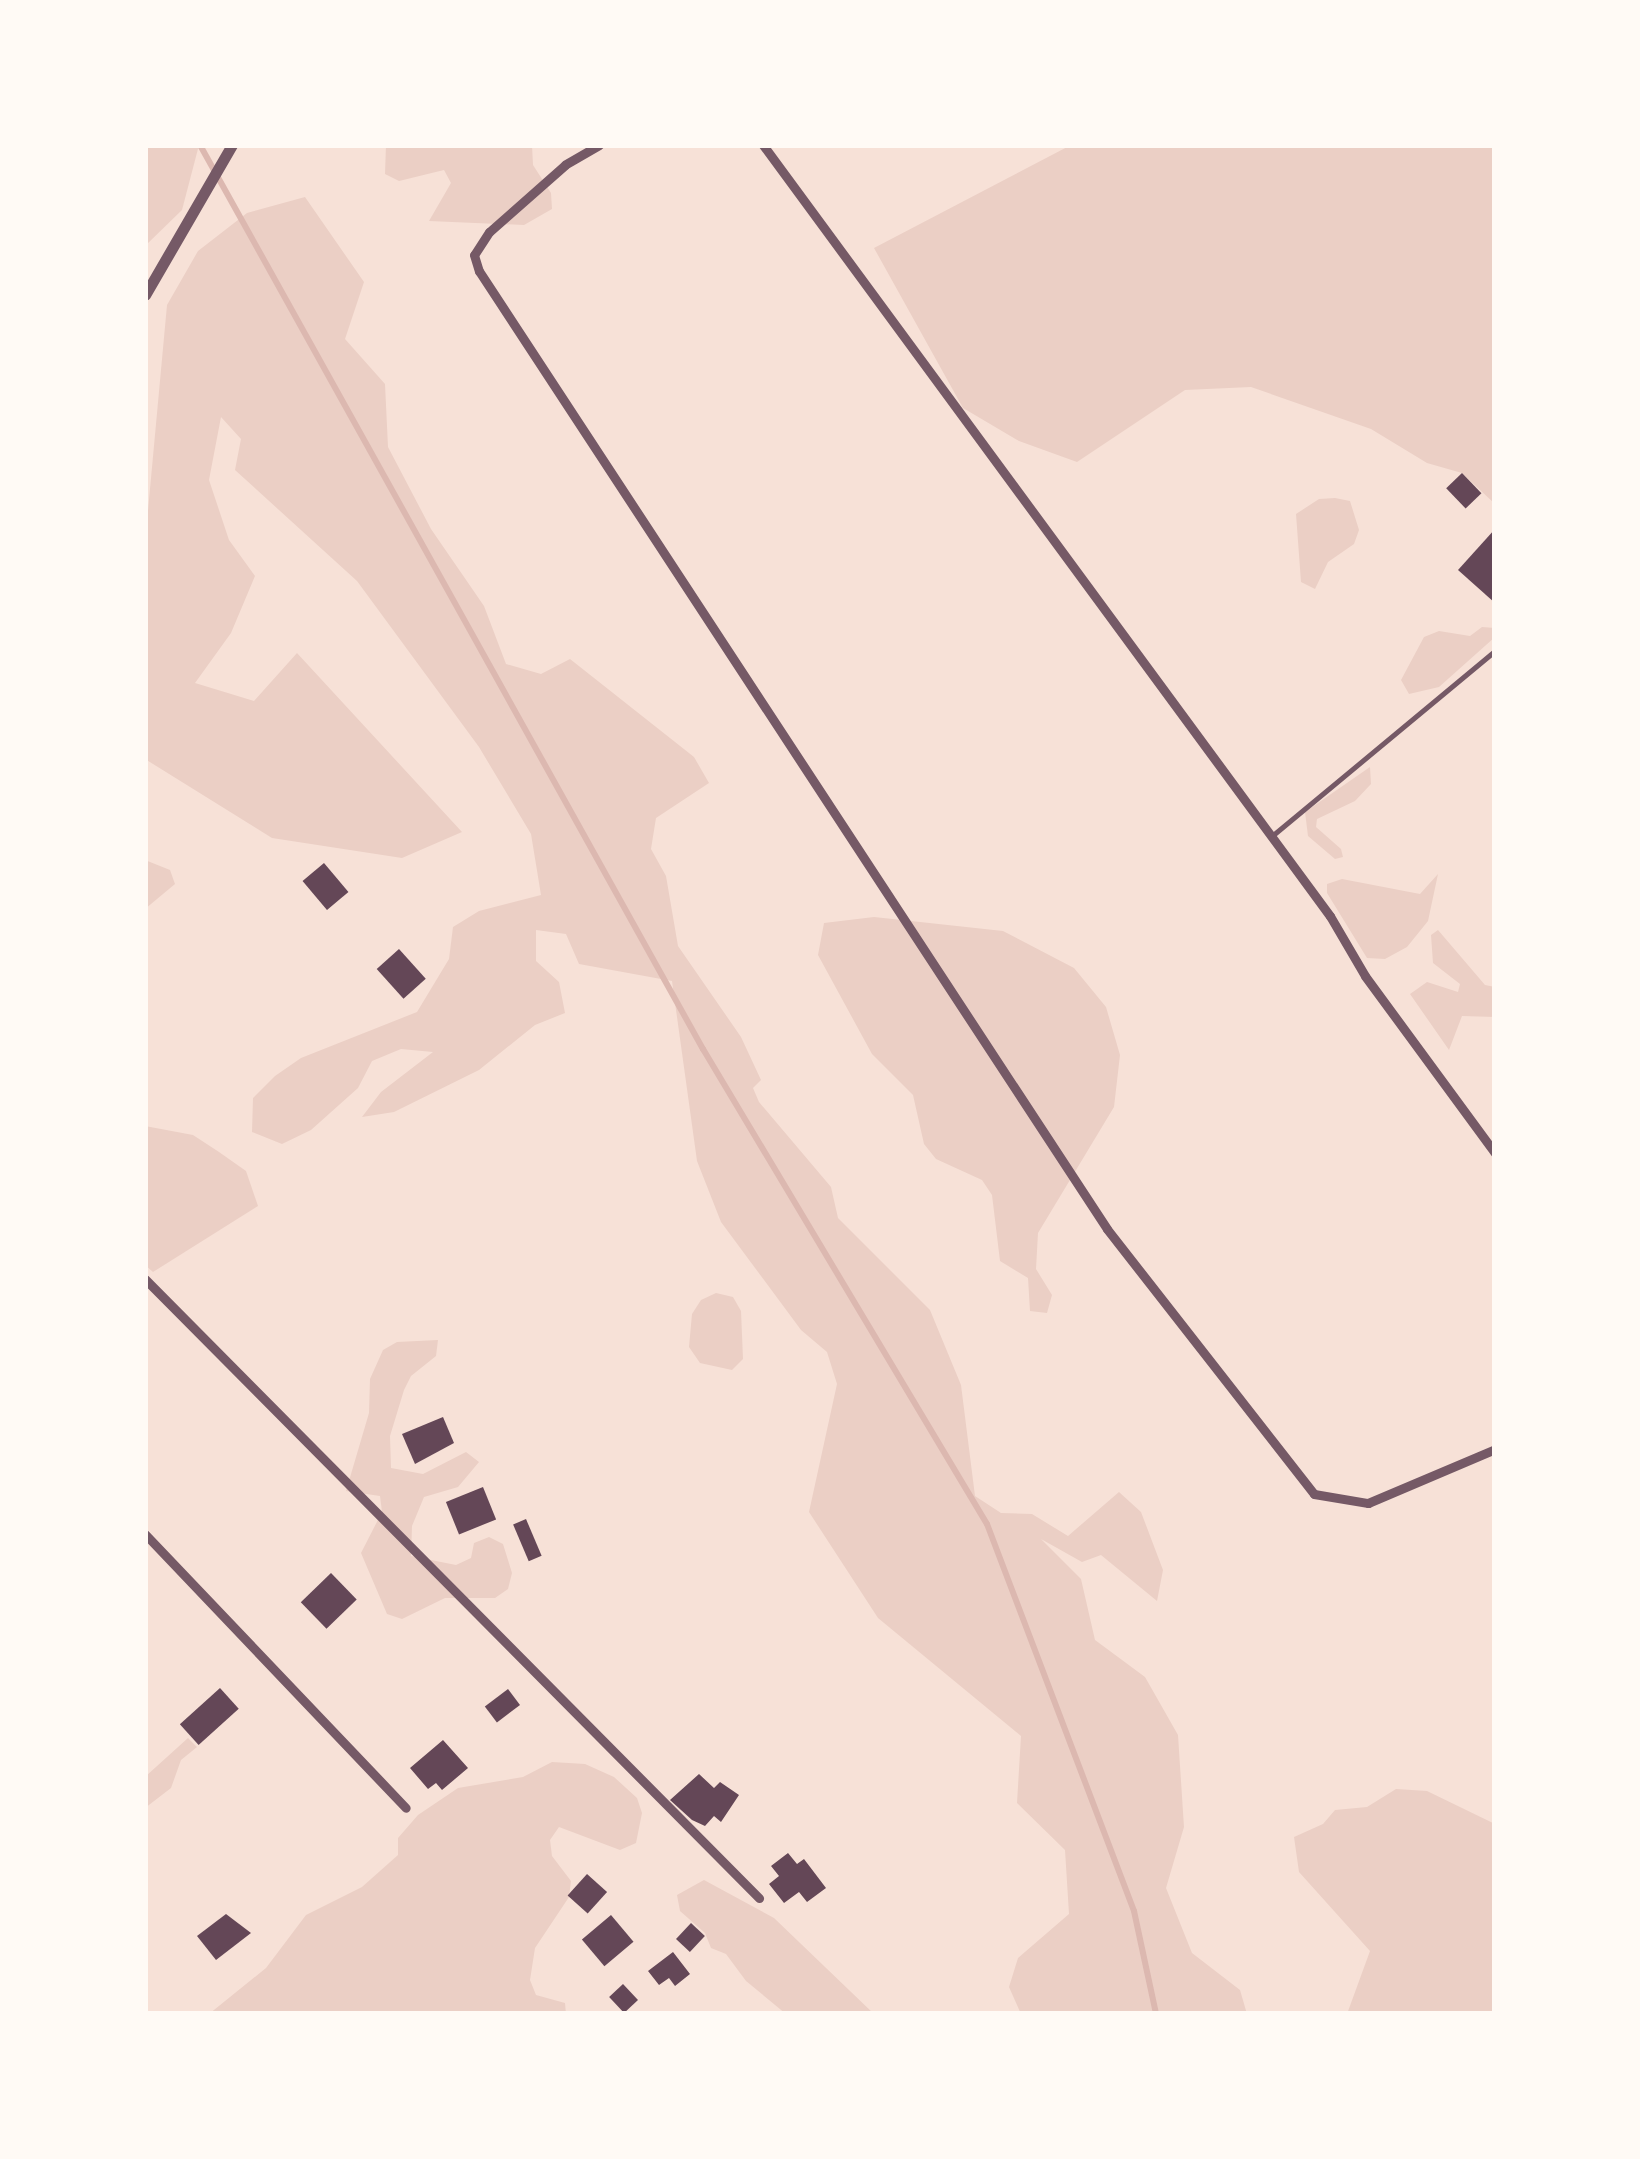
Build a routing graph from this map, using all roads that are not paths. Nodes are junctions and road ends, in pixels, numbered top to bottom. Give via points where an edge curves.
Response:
1 (232, 145) edge
2 (599, 145) edge
3 (763, 145) edge
4 (145, 295) edge
5 (1495, 651) edge
6 (1270, 837) junction
7 (1495, 1154) edge
8 (145, 1279) edge
9 (1495, 1449) edge
10 (145, 1534) edge
11 (406, 1808) dead end
12 (759, 1898) dead end

1 - 4 street
2 - 9 street via 489,232 474,255 479,270 1108,1229 1314,1494 1368,1503
3 - 6 street
5 - 6 lane
6 - 7 street
8 - 12 street
10 - 11 street

